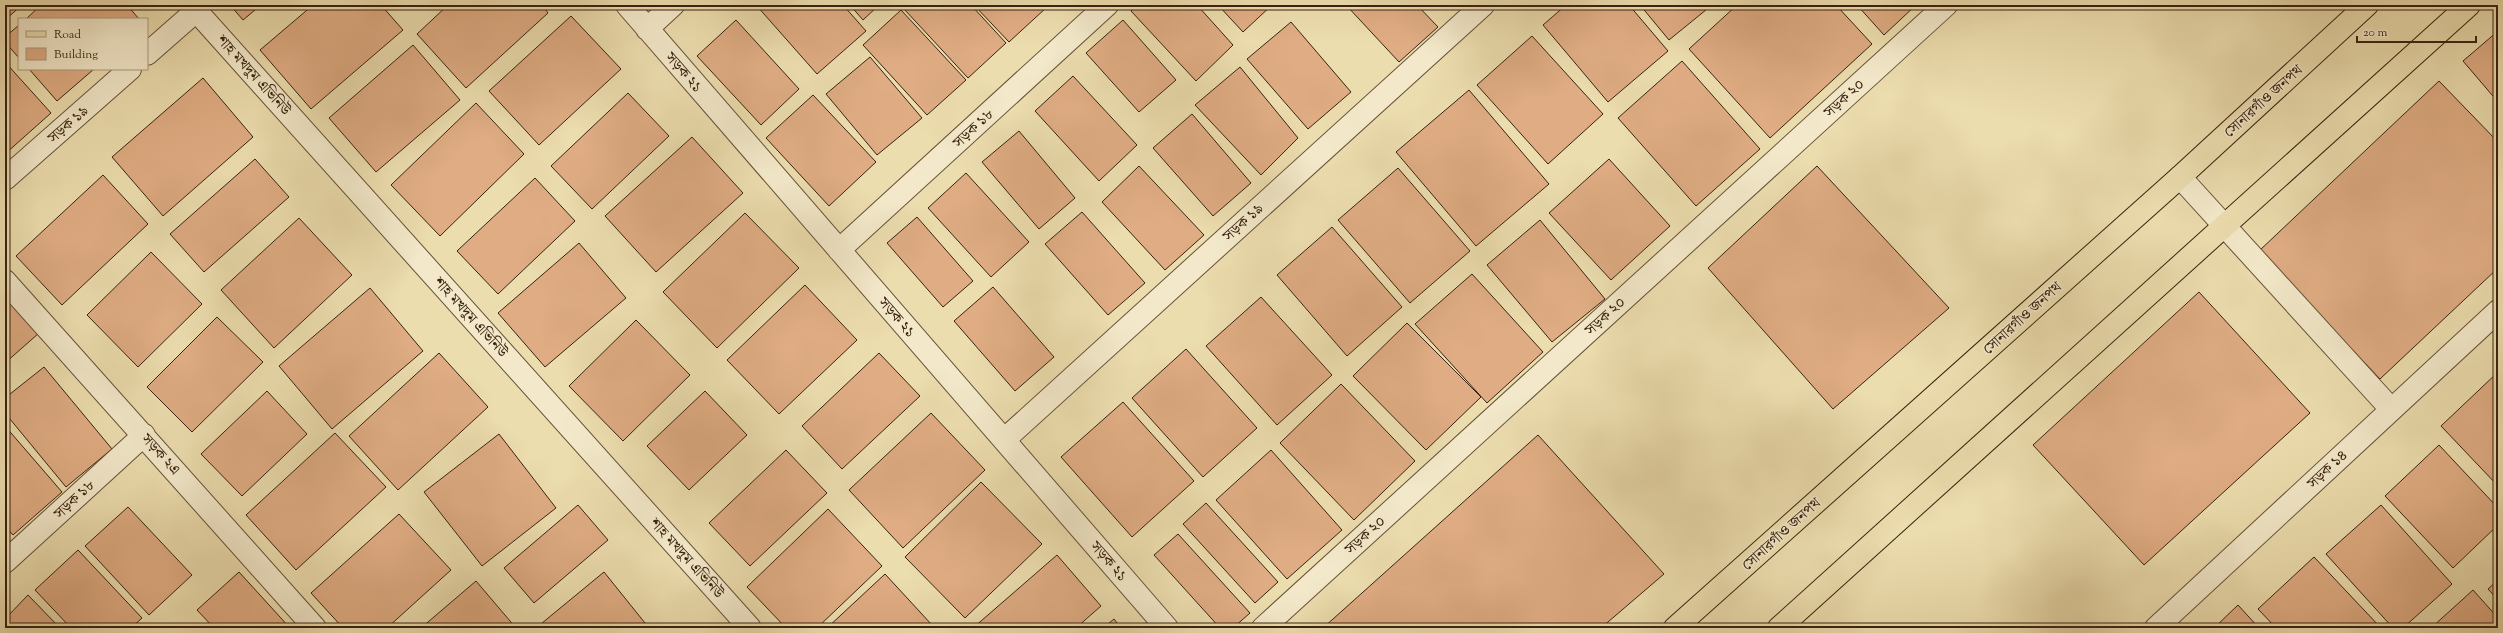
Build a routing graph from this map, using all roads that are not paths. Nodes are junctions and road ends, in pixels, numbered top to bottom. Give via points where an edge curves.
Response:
1 (627, 5) edge
2 (673, 5) edge
3 (1107, 5) edge
4 (1483, 5) edge
5 (1946, 5) edge
6 (2368, 5) edge
7 (2468, 5) edge
8 (194, 8) edge
9 (647, 29) junction
10 (148, 53) edge
11 (129, 70) edge
12 (2180, 177) junction
13 (5, 179) edge
14 (2223, 225) junction
15 (839, 250) junction
16 (5, 281) edge
17 (2498, 311) edge
18 (2392, 409) junction
19 (144, 435) junction
20 (1004, 440) junction
21 (5, 562) edge
22 (315, 628) edge
23 (750, 628) edge
24 (1167, 628) edge
25 (1263, 628) edge
26 (1675, 628) edge
27 (1779, 628) edge
28 (2156, 628) edge

1 - 9 street, সড়ক ২১
2 - 9 street
3 - 15 street, সড়ক ১৮
4 - 20 street, সড়ক ১৯
5 - 25 street, সড়ক ২০
6 - 12 main road, সোনারগাঁও জনপথ
7 - 14 main road
8 - 10 street
8 - 23 street, শাহ মখদুম এভিনিউ
9 - 15 street, সড়ক ২১
11 - 13 street, সড়ক ১৯
12 - 14 street
12 - 26 main road, সোনারগাঁও জনপথ
14 - 18 street
14 - 27 main road
15 - 20 street, সড়ক ২১
16 - 19 street, সড়ক ২এ
17 - 18 street, সড়ক ১৪
18 - 28 street, সড়ক ১৪
19 - 21 street, সড়ক ১৮
19 - 22 street, সড়ক ২এ
20 - 24 street, সড়ক ২১

